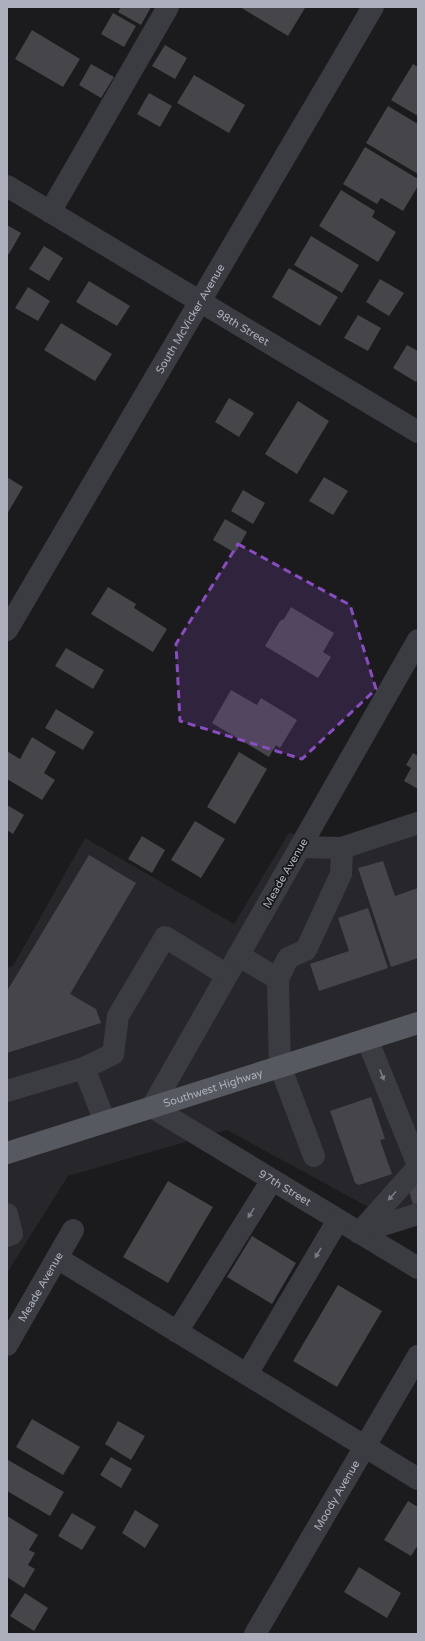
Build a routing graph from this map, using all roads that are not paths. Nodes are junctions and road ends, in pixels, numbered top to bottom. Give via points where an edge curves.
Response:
1 (168, 7) edge
2 (373, 7) edge
3 (7, 186) edge
4 (50, 212) junction
5 (200, 302) junction
6 (418, 432) edge
7 (7, 630) edge
8 (418, 640) edge
9 (418, 823) edge
10 (300, 847) junction
11 (342, 848) junction
12 (238, 955) junction
13 (227, 975) junction
14 (278, 979) junction
15 (418, 1023) edge
16 (367, 1039) junction
17 (280, 1066) junction
18 (84, 1068) junction
19 (7, 1091) edge
20 (152, 1107) junction
21 (105, 1122) junction
22 (7, 1153) edge
23 (314, 1156) dead end
24 (418, 1166) edge
25 (272, 1180) junction
26 (7, 1214) edge
27 (418, 1214) edge
28 (338, 1220) junction
29 (73, 1230) dead end
30 (359, 1233) junction
31 (7, 1236) edge
32 (57, 1258) junction
33 (418, 1268) edge
34 (177, 1332) junction
35 (7, 1345) edge
36 (418, 1356) edge
37 (247, 1374) junction
38 (365, 1446) junction
39 (418, 1479) edge
40 (255, 1634) edge

1 - 4 street
2 - 5 street, South McVicker Avenue
3 - 4 street, 98th Street
4 - 5 street, 98th Street
5 - 6 street, 98th Street
5 - 7 street, South McVicker Avenue
8 - 10 street, Meade Avenue
9 - 11 street
10 - 11 street
10 - 12 street, Meade Avenue
11 - 14 street via 341,874 306,950 288,958
12 - 13 street, Meade Avenue
12 - 14 street
13 - 18 street via 165,937 118,1016 113,1054
13 - 20 street, Meade Avenue
14 - 17 street
15 - 16 main road, Southwest Highway
16 - 17 main road, Southwest Highway
16 -> 24 street
17 - 20 main road, Southwest Highway
17 - 23 street
18 - 19 street
18 - 21 street
20 - 21 main road, Southwest Highway
20 - 25 street, 97th Street
21 - 22 main road, Southwest Highway
24 -> 30 street
25 - 28 street, 97th Street
25 -> 34 street
26 - 31 street via 12,1234
27 - 30 street
28 - 30 street, 97th Street
28 -> 37 street
29 - 32 street, Meade Avenue
30 - 33 street, 97th Street
32 - 34 street
32 - 35 street, Meade Avenue
34 - 37 street
36 - 38 street, Moody Avenue
37 - 38 street
38 - 39 street
38 - 40 street, Moody Avenue

